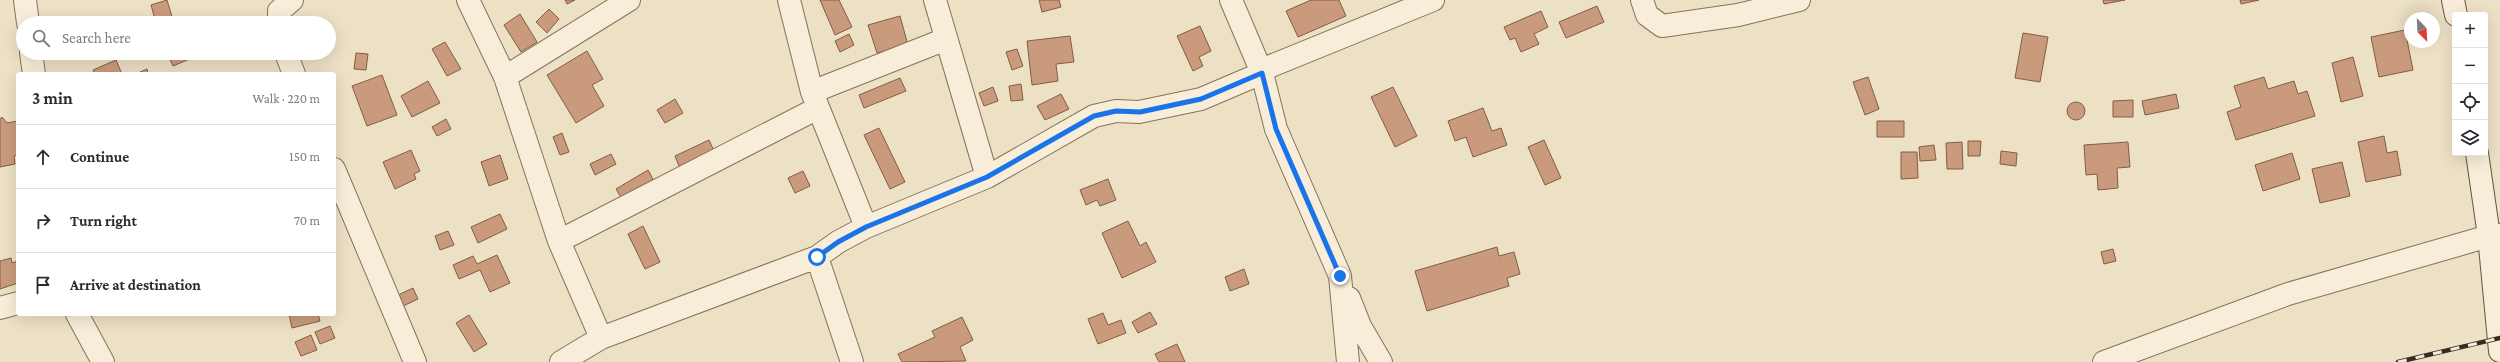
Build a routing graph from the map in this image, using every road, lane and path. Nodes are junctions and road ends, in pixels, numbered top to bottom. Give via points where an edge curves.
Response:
1 (25, 0) edge
2 (292, 0) edge
3 (468, 0) edge
4 (628, 0) edge
5 (789, 0) edge
6 (935, 0) edge
7 (1231, 0) edge
8 (1433, 0) edge
9 (1642, 0) edge
10 (1799, 0) edge
11 (2453, 0) edge
12 (2455, 12) edge
13 (27, 16) edge
14 (278, 16) edge
15 (946, 39) junction
16 (32, 60) edge
17 (289, 60) edge
18 (34, 72) edge
19 (293, 72) edge
20 (1262, 73) junction
21 (505, 77) junction
22 (815, 100) junction
23 (2478, 156) edge
24 (336, 175) edge
25 (987, 177) junction
26 (866, 227) junction
27 (2495, 235) edge
28 (559, 241) junction
29 (817, 257) junction
30 (1340, 276) junction
31 (16, 304) edge
32 (0, 308) edge
33 (78, 316) edge
34 (601, 338) junction
35 (2500, 351) edge
36 (103, 362) edge
37 (415, 362) edge
38 (561, 362) edge
39 (852, 362) edge
40 (1348, 362) edge
41 (1381, 362) edge
42 (2104, 362) edge

1 - 13 street
2 - 14 street via 278,11
3 - 21 street
4 - 21 street
5 - 22 street
6 - 15 street
7 - 20 street
8 - 20 street via 1260,70
9 - 10 street via 1647,15 1662,26 1738,15
11 - 12 street
15 - 22 street
15 - 25 street
16 - 18 street
17 - 19 street
20 - 25 street via 1201,99 1140,112 1116,111 1094,116
20 - 30 street via 1276,129
21 - 28 street
22 - 26 street
22 - 28 street
23 - 27 street
24 - 37 street
25 - 26 street
26 - 29 street
27 - 35 street
27 - 42 street via 2288,294
28 - 34 street
29 - 34 street
29 - 39 street
30 - 40 street
30 - 41 street via 1360,326
31 - 32 street
33 - 36 street
34 - 38 street

